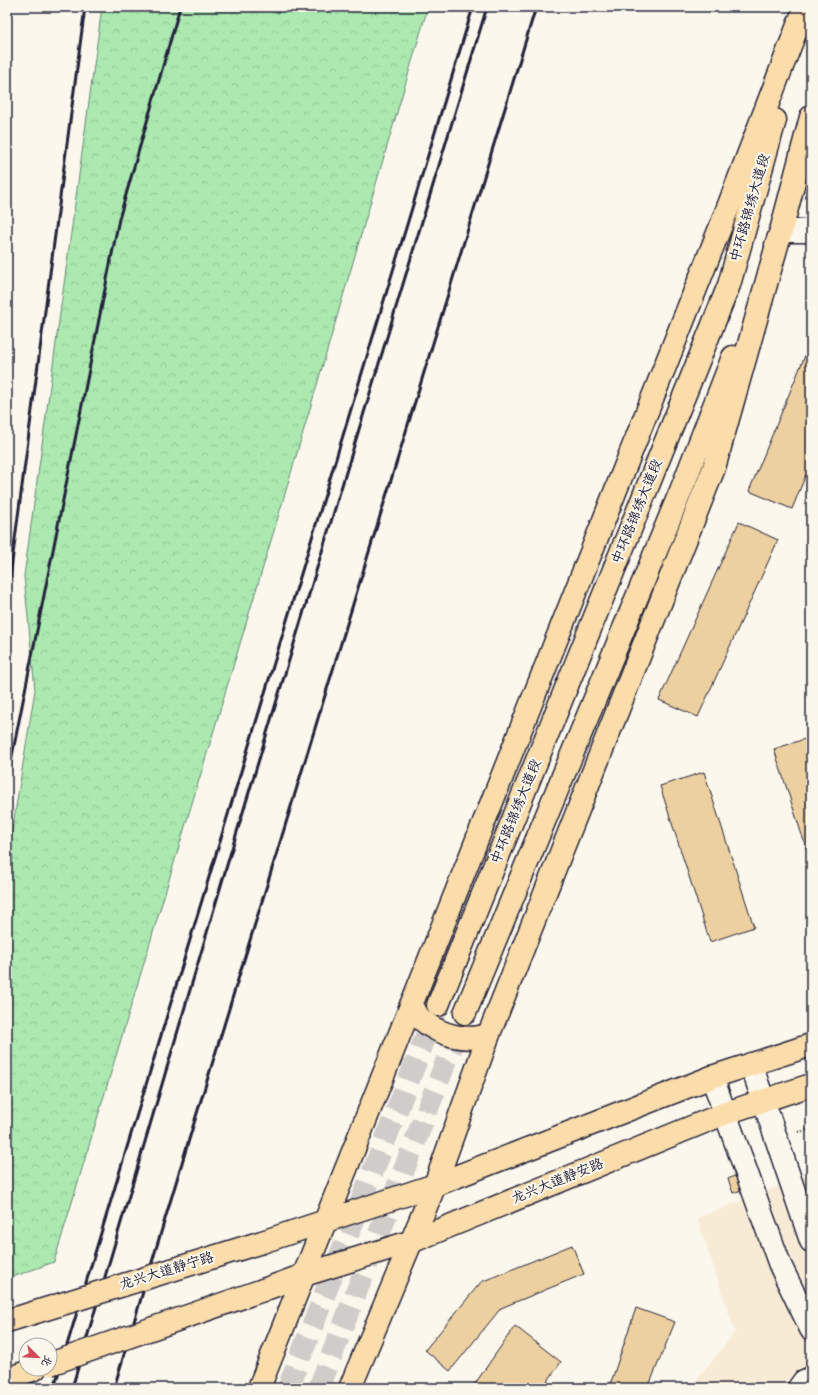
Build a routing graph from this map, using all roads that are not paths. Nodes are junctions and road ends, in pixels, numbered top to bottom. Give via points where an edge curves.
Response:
1 (806, 7) edge
2 (811, 117) edge
3 (781, 231) junction
4 (811, 231) edge
5 (411, 1005) junction
6 (438, 1005) tunnel mouth
7 (465, 1013) tunnel mouth
8 (489, 1034) junction
9 (811, 1045) edge
10 (751, 1064) junction
11 (712, 1077) junction
12 (811, 1085) edge
13 (764, 1100) junction
14 (726, 1113) junction
15 (435, 1185) junction
16 (326, 1220) junction
17 (413, 1241) junction
18 (811, 1241) edge
19 (304, 1275) junction
20 (7, 1321) edge
21 (811, 1329) edge
22 (58, 1361) edge
23 (18, 1375) edge
24 (811, 1378) edge
25 (7, 1379) edge
26 (258, 1388) edge
27 (350, 1388) edge
28 (799, 1388) edge

1 - 5 main road
1 - 6 main road, 中环路锦绣大道段 via 729,285
2 - 3 main road, 中环路锦绣大道段
3 - 4 street
3 - 7 main road, 中环路锦绣大道段 via 682,488
3 - 8 main road via 714,468
5 - 8 main road via 421,1020 447,1034 479,1038
5 - 16 main road
8 - 15 main road
9 - 10 main road
10 - 11 main road
10 - 13 street
11 - 14 street
11 - 15 main road
12 - 13 main road, 龙兴大道静安路
13 - 14 main road, 龙兴大道静安路
13 - 18 street
14 - 17 main road, 龙兴大道静安路
14 - 21 street via 780,1265
15 - 16 main road
15 - 17 main road
16 - 19 main road
16 - 20 main road, 龙兴大道静宁路, bridge
17 - 19 main road, 龙兴大道静安路
17 - 27 main road
19 - 22 main road, bridge
19 - 26 main road
23 - 25 main road
24 - 28 street via 804,1381

